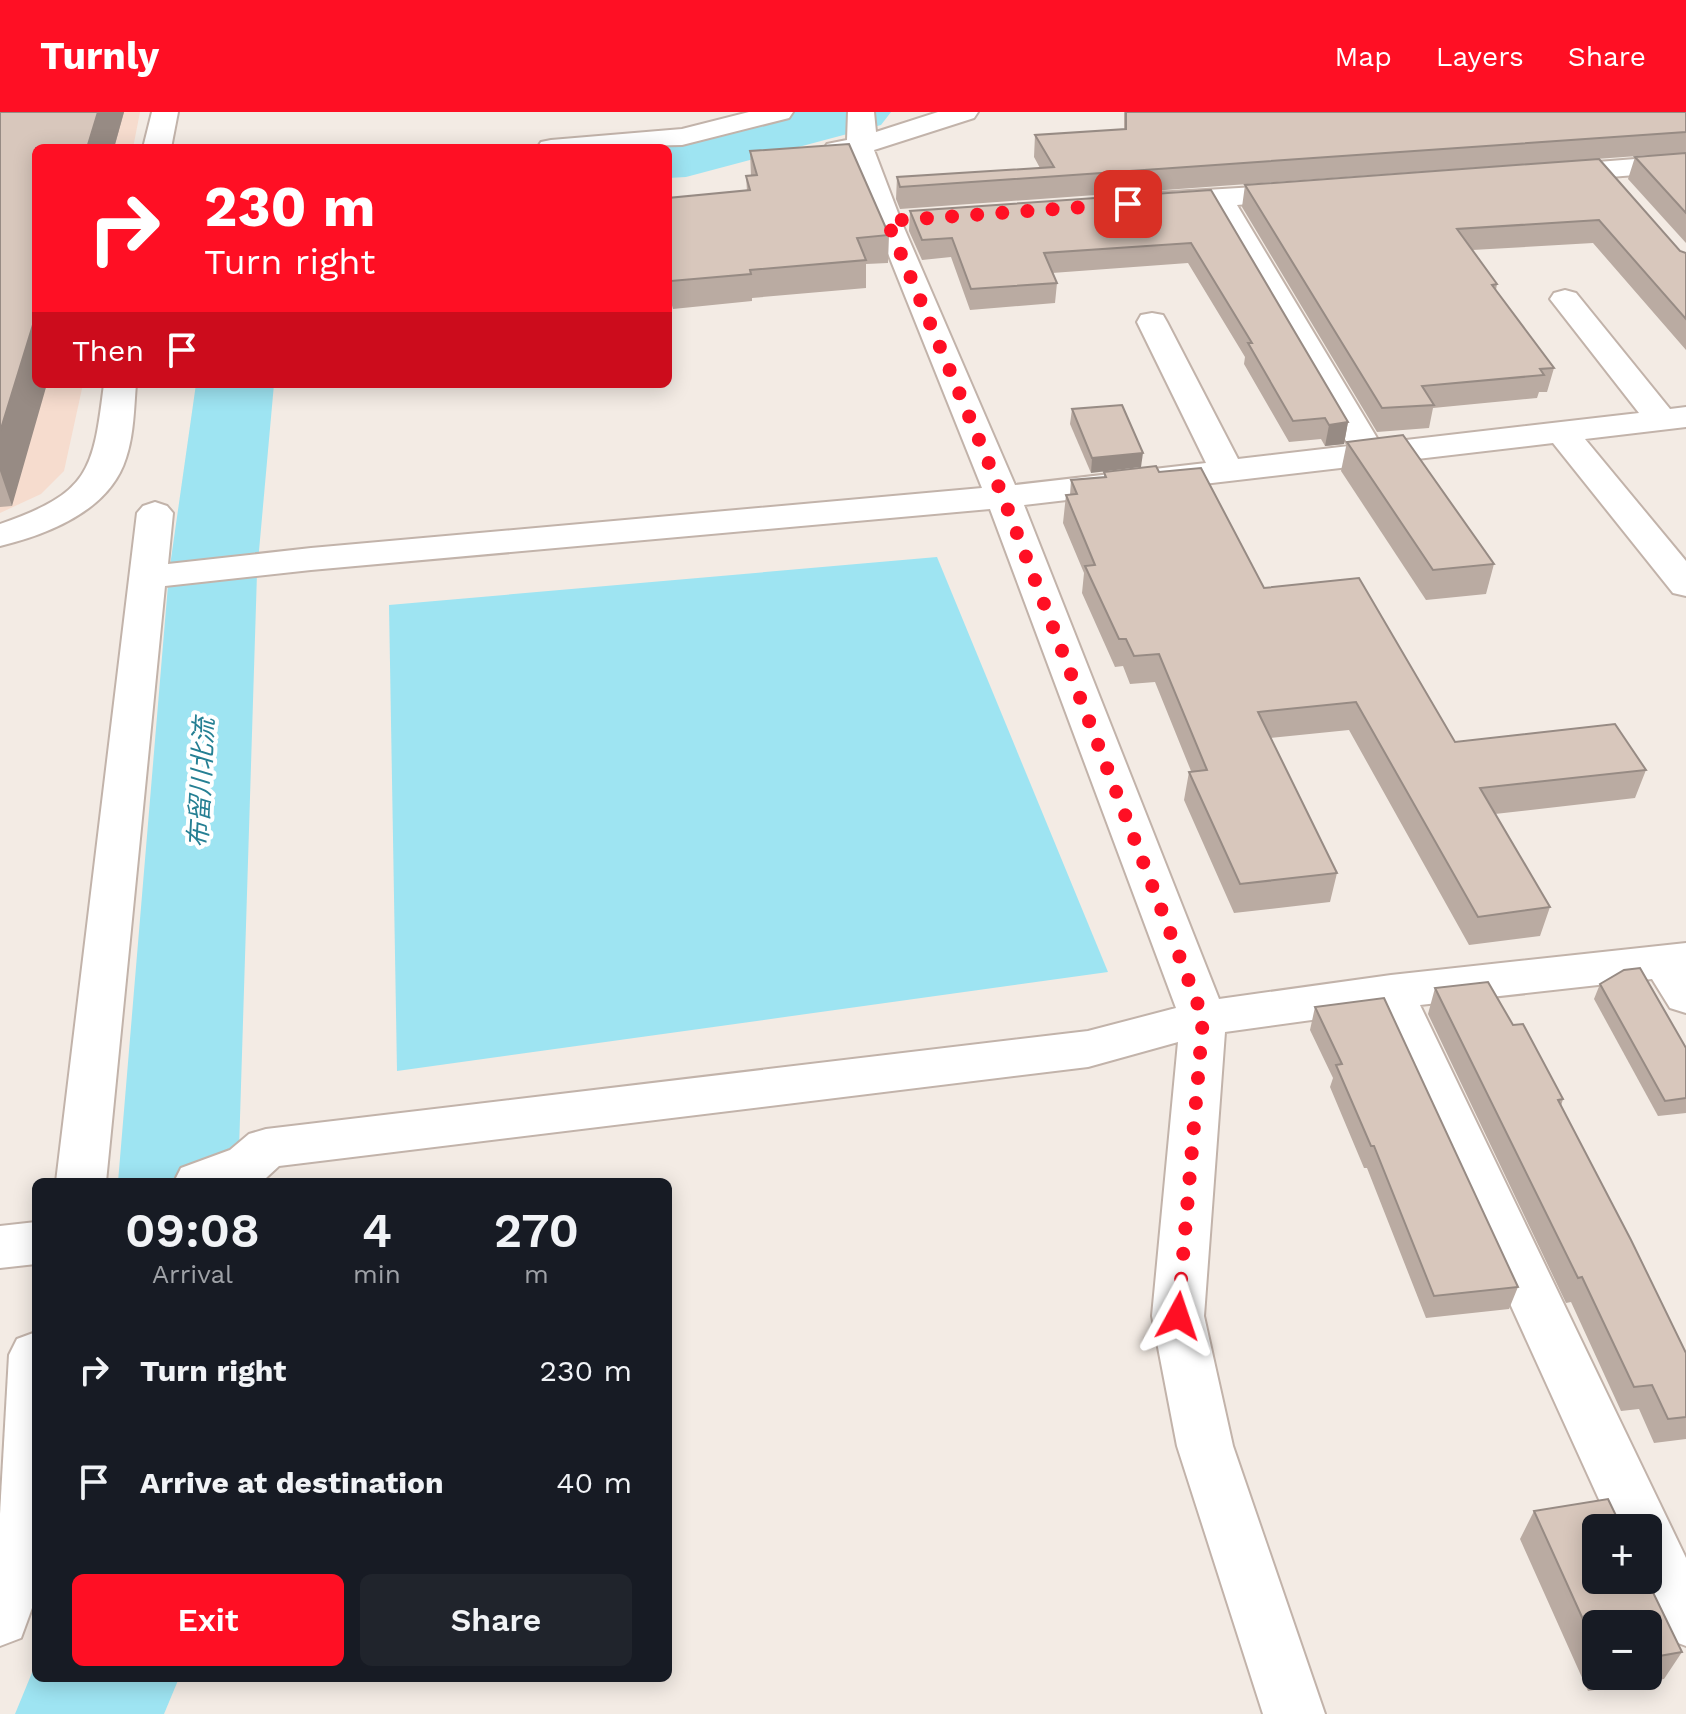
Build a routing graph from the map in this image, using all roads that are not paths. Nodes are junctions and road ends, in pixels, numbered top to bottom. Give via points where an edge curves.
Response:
1 (165, 112) edge
2 (780, 112) edge
3 (965, 112) edge
4 (861, 130) edge
5 (158, 144) edge
6 (599, 144) edge
7 (812, 155) edge
8 (1686, 163) edge
9 (1602, 170) junction
10 (1526, 176) edge
11 (1326, 190) edge
12 (1623, 194) edge
13 (1219, 198) junction
14 (1124, 204) edge
15 (918, 219) edge
16 (887, 221) junction
17 (1565, 299) dead end
18 (1152, 322) dead end
19 (119, 388) edge
20 (1674, 419) edge
21 (1562, 432) junction
22 (1370, 454) junction
23 (1227, 471) junction
24 (1003, 497) junction
25 (155, 513) dead end
26 (0, 535) edge
27 (149, 577) junction
28 (1686, 585) edge
29 (1679, 972) edge
30 (1391, 992) junction
31 (1203, 1018) junction
32 (81, 1178) edge
33 (210, 1178) edge
34 (32, 1243) edge
35 (0, 1247) edge
36 (32, 1441) edge
37 (1634, 1514) edge
38 (1662, 1571) edge
39 (0, 1618) edge
40 (1686, 1618) edge
41 (1294, 1714) edge

1 - 5 street
2 - 6 street via 682,137
3 - 4 street
4 - 7 street
4 - 16 street
8 - 9 street
9 - 10 street
9 - 12 street
11 - 13 street
13 - 14 street
13 - 22 street
15 - 16 street
16 - 24 street
17 - 20 street
18 - 23 street
19 - 26 street via 109,461 90,490 44,520
20 - 21 street
21 - 22 street
21 - 28 street
22 - 23 street
23 - 24 street
24 - 27 street
24 - 31 street
25 - 27 street
27 - 32 street
29 - 30 street
30 - 31 street
30 - 37 street
31 - 33 street via 1088,1049 266,1148 248,1164
31 - 41 street via 1178,1316 1205,1446
34 - 35 street
36 - 39 street via 28,1527
38 - 40 street

